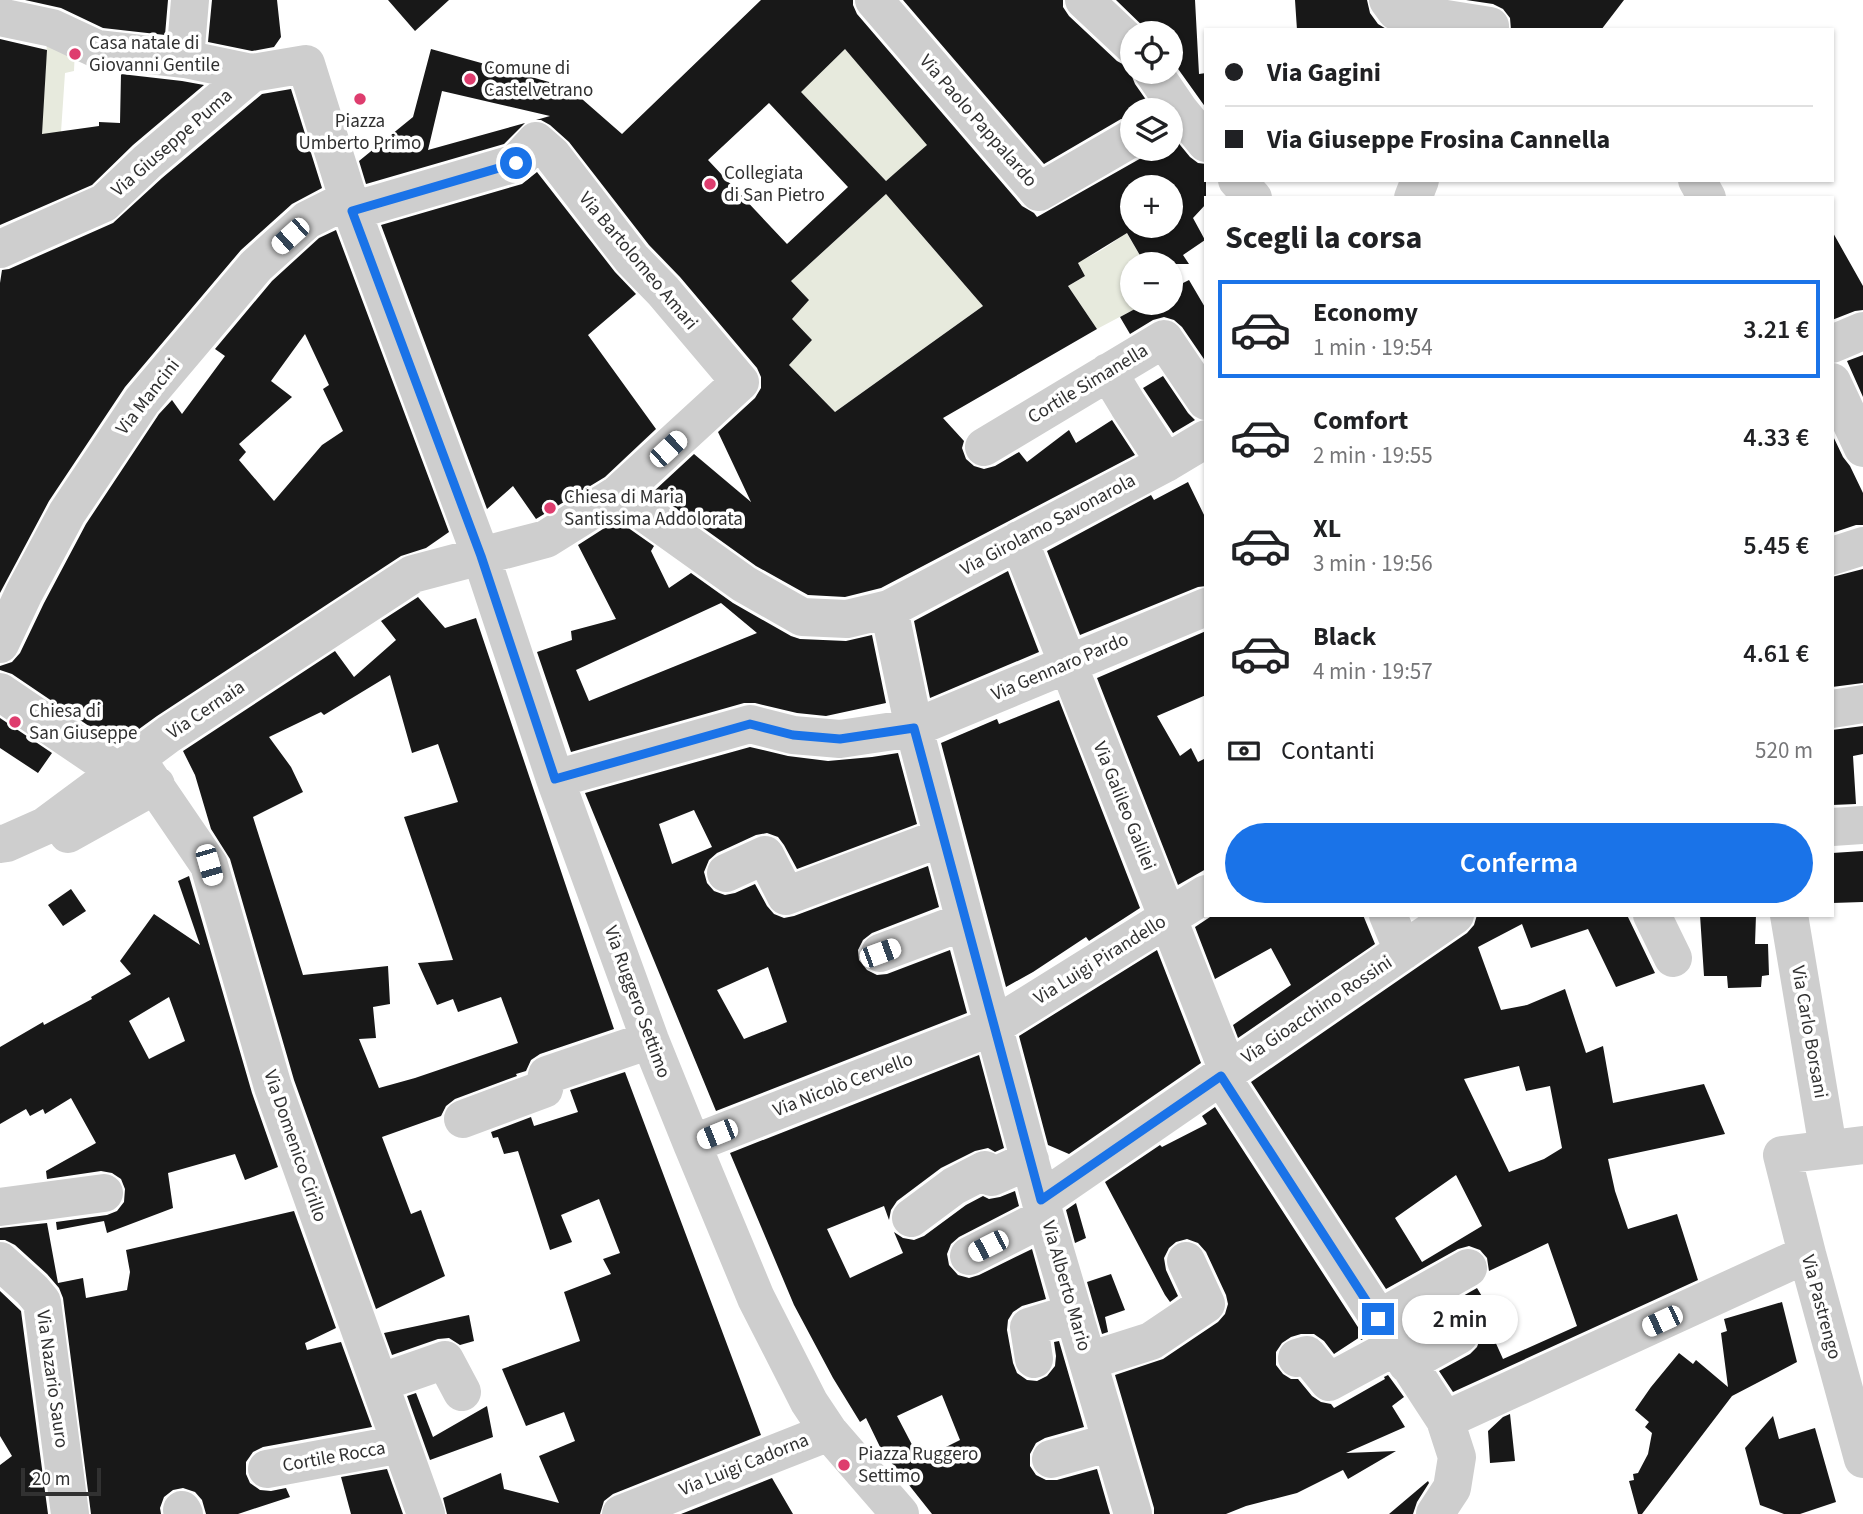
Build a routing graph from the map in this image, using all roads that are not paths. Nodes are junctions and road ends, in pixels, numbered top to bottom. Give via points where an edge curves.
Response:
1 (190, 0) edge
2 (874, 0) edge
3 (1084, 0) edge
4 (1388, 0) edge
5 (0, 17) edge
6 (1494, 19) edge
7 (1120, 34) edge
8 (185, 59) junction
9 (252, 73) junction
10 (1183, 121) edge
11 (536, 141) joint
12 (1204, 141) edge
13 (1120, 145) edge
14 (1239, 182) edge
15 (1251, 196) edge
16 (352, 211) junction
17 (0, 249) edge
18 (1863, 331) edge
19 (1834, 343) edge
20 (1108, 372) junction
21 (740, 383) joint
22 (1834, 386) edge
23 (1204, 398) edge
24 (1204, 440) edge
25 (984, 447) dead end
26 (1863, 448) edge
27 (1166, 463) junction
28 (618, 494) junction
29 (1019, 540) junction
30 (1863, 546) edge
31 (1834, 555) edge
32 (481, 556) junction
33 (1204, 608) edge
34 (888, 609) junction
35 (0, 644) edge
36 (1068, 664) junction
37 (0, 692) edge
38 (1863, 704) edge
39 (1834, 709) edge
40 (914, 728) junction
41 (137, 772) junction
42 (555, 779) junction
43 (1863, 825) edge
44 (1834, 827) edge
45 (943, 836) junction
46 (0, 845) edge
47 (0, 867) edge
48 (726, 873) dead end
49 (1204, 895) edge
50 (1389, 917) edge
51 (1452, 917) edge
52 (1653, 917) edge
53 (1789, 917) edge
54 (1167, 918) junction
55 (965, 921) junction
56 (1403, 951) junction
57 (880, 953) dead end
58 (1674, 958) dead end
59 (994, 1026) junction
60 (650, 1040) junction
61 (1224, 1074) junction
62 (463, 1119) dead end
63 (692, 1144) junction
64 (1846, 1147) edge
65 (1030, 1160) junction
66 (104, 1193) dead end
67 (0, 1207) edge
68 (1043, 1208) junction
69 (911, 1218) dead end
70 (1807, 1254) junction
71 (969, 1256) dead end
72 (0, 1261) edge
73 (1186, 1261) dead end
74 (1468, 1268) dead end
75 (1074, 1313) junction
76 (1459, 1335) dead end
77 (1394, 1343) junction
78 (1297, 1358) dead end
79 (1034, 1359) dead end
80 (1088, 1361) junction
81 (379, 1383) junction
82 (462, 1392) dead end
83 (1445, 1420) junction
84 (829, 1432) junction
85 (1111, 1442) junction
86 (401, 1444) junction
87 (1051, 1459) dead end
88 (1863, 1460) edge
89 (267, 1469) dead end
90 (70, 1514) edge
91 (426, 1514) edge
92 (621, 1514) edge
93 (900, 1514) edge
94 (1133, 1514) edge
95 (1435, 1514) edge

1 - 8 street
2 - 13 street, Via Paolo Pappalardo via 1039,192
3 - 7 street
4 - 6 street via 1396,11
5 - 8 street via 52,28 97,48
8 - 9 street
9 - 16 street, Via Ruggero Settimo via 306,64
9 - 17 street, Via Giuseppe Puma via 104,203
10 - 12 street
11 - 16 street, Via Mancini via 516,163
11 - 21 street, Via Bartolomeo Amari
14 - 15 street
16 - 32 street, Via Ruggero Settimo
16 - 35 street, Via Mancini via 337,205 307,220 256,266 142,401 67,513
18 - 19 street
20 - 23 street, Cortile Simanella via 1164,339
20 - 25 street, Cortile Simanella
20 - 27 street
21 - 28 street, Via Cernaia
22 - 26 street
24 - 27 street, Via Girolamo Savonarola
27 - 29 street, Via Girolamo Savonarola
28 - 32 street, Via Cernaia via 546,539
28 - 34 street, Via Girolamo Savonarola via 744,584 802,617 847,619
29 - 34 street, Via Girolamo Savonarola
29 - 36 street, Via Galileo Galilei
30 - 31 street
32 - 41 street, Via Cernaia via 413,574 180,726
32 - 42 street, Via Ruggero Settimo
33 - 36 street, Via Gennaro Pardo
34 - 40 street, Via Alberto Mario
36 - 40 street, Via Gennaro Pardo
36 - 54 street, Via Galileo Galilei
37 - 41 street
38 - 39 street
40 - 42 street, Via Gennaro Pardo via 840,739 793,735 750,724
40 - 45 street, Via Alberto Mario
41 - 46 street, Via Cernaia via 45,826
41 - 47 street, Via Cernaia via 49,844
41 - 81 street, Via Domenico Cirillo via 209,865 273,1087
42 - 60 street, Via Ruggero Settimo
43 - 44 street
45 - 48 street via 786,896 765,855
45 - 55 street, Via Alberto Mario
49 - 54 street, Via Luigi Pirandello
50 - 56 street
51 - 56 street, Via Gioacchino Rossini
52 - 58 street
53 - 64 street, Via Carlo Borsani
54 - 59 street, Via Luigi Pirandello
54 - 61 street, Via Galileo Galilei
55 - 57 street
55 - 59 street, Via Alberto Mario
56 - 61 street, Via Gioacchino Rossini
59 - 63 street, Via Nicolò Cervello
59 - 65 street, Via Alberto Mario
60 - 62 street via 547,1075 544,1089
60 - 63 street, Via Ruggero Settimo
61 - 68 street, Via Gioacchino Rossini
61 - 77 street, Via Galileo Galilei
63 - 84 street, Via Ruggero Settimo via 756,1298
64 - 70 street, Via Pastrengo via 1782,1155
65 - 68 street, Via Alberto Mario
65 - 69 street via 992,1177 985,1170
66 - 67 street
68 - 71 street, Via Gioacchino Rossini
68 - 75 street, Via Alberto Mario
70 - 83 street
70 - 88 street, Via Pastrengo
72 - 90 street, Via Nazario Sauro via 42,1302
73 - 80 street via 1206,1304 1151,1341
74 - 77 street
75 - 79 street via 1028,1327
75 - 80 street, Via Alberto Mario
76 - 77 street
77 - 78 street via 1329,1382 1307,1355
77 - 83 street, Via Galileo Galilei
80 - 85 street, Via Alberto Mario
81 - 82 street via 445,1360
81 - 86 street, Via Domenico Cirillo
83 - 95 street, Via Galileo Galilei via 1457,1457 1452,1488
84 - 92 street, Via Luigi Cadorna
84 - 93 street
85 - 87 street
85 - 94 street, Via Alberto Mario
86 - 89 street, Cortile Rocca
86 - 91 street, Via Domenico Cirillo

